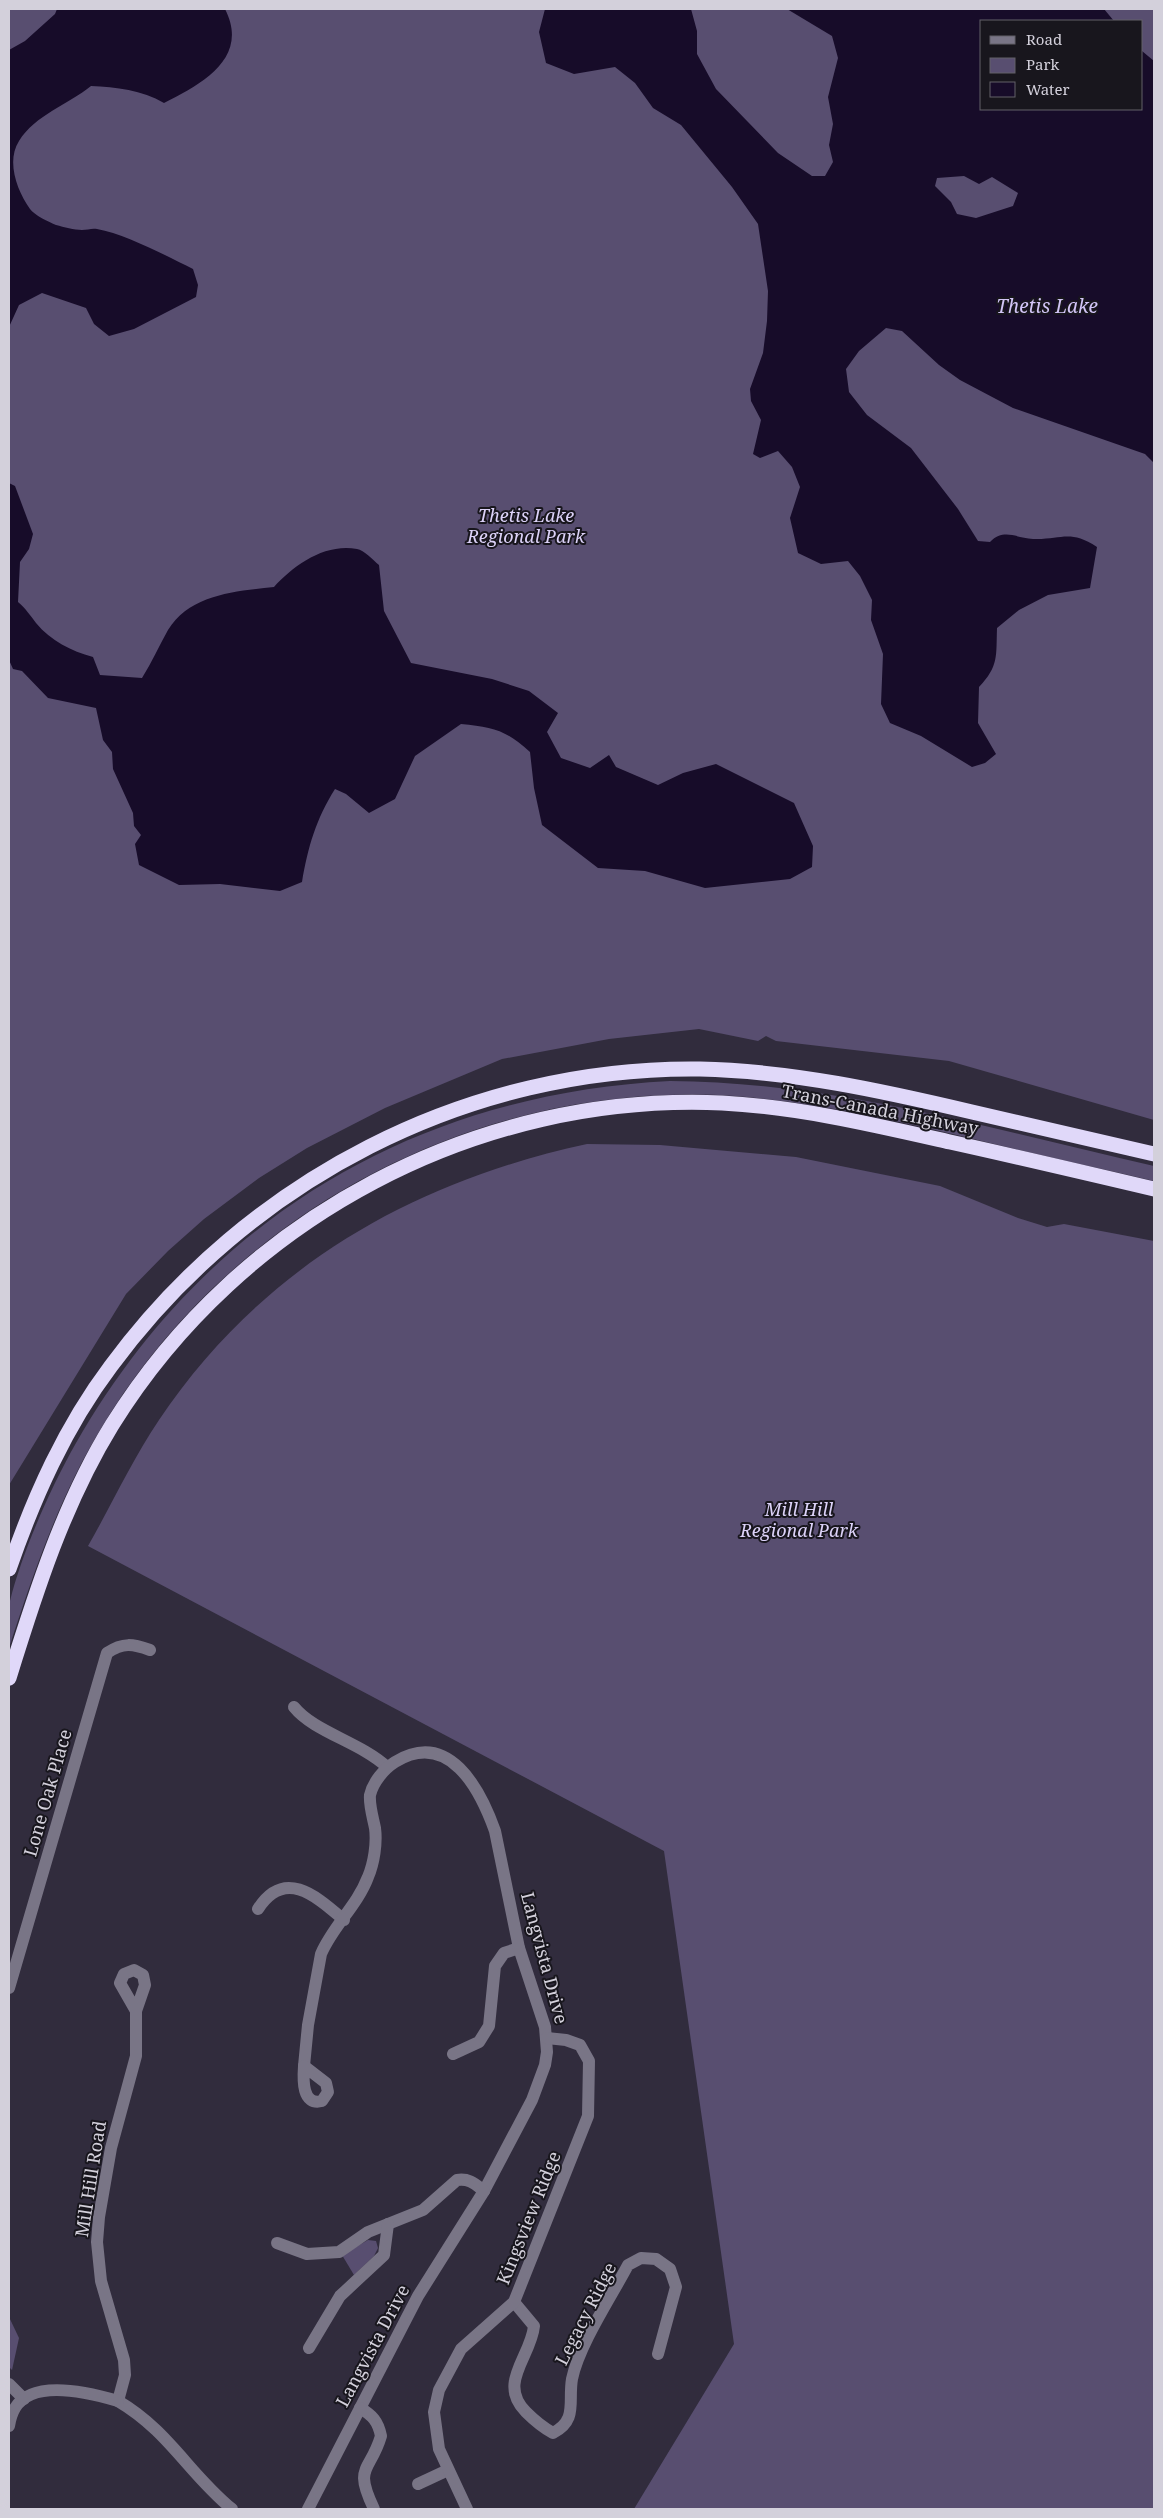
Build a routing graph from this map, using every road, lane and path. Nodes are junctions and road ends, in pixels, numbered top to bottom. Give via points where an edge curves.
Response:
1 (1154, 1154) edge
2 (1118, 1180) junction
3 (1154, 1189) edge
4 (1154, 1195) edge
5 (9, 1569) edge
6 (150, 1650) dead end
7 (9, 1678) edge
8 (294, 1707) dead end
9 (387, 1768) junction
10 (258, 1909) dead end
11 (344, 1920) junction
12 (520, 1948) junction
13 (9, 1988) edge
14 (136, 2011) dead end
15 (547, 2038) junction
16 (453, 2054) dead end
17 (304, 2066) dead end
18 (484, 2191) junction
19 (388, 2224) junction
20 (277, 2243) dead end
21 (514, 2302) junction
22 (309, 2348) dead end
23 (658, 2354) dead end
24 (9, 2384) edge
25 (24, 2399) junction
26 (118, 2401) junction
27 (360, 2408) junction
28 (9, 2426) edge
29 (448, 2470) junction
30 (418, 2484) dead end
31 (232, 2509) edge
32 (308, 2509) edge
33 (374, 2509) edge
34 (467, 2509) edge

1 - 5 highway, Trans-Canada Highway via 890,1094 767,1073 701,1069 608,1074 559,1081 460,1107 380,1140 325,1169 241,1228 171,1294 110,1367 85,1404 36,1497
2 - 3 highway, Trans-Canada Highway
2 - 4 highway
2 - 7 highway, Trans-Canada Highway via 873,1124 815,1114 682,1103 574,1112 528,1122 480,1136 396,1170 332,1204 260,1256 200,1311 140,1384 112,1424 64,1518
6 - 13 street, Lone Oak Place via 134,1644 119,1644 107,1653
8 - 9 street via 303,1718 355,1744
9 - 11 street, Langvista Drive via 373,1786 370,1796 375,1831 370,1874
9 - 12 street, Langvista Drive via 400,1759 427,1753 445,1758 468,1777 495,1831
10 - 11 street via 272,1893 293,1888 313,1895
11 - 17 street, Langvista Drive via 325,1943 318,1964
12 - 15 street, Langvista Drive via 542,2012
12 - 16 street via 504,1953 495,1966 489,2026 479,2042
14 - 26 street, Mill Hill Road via 136,2056 111,2148 97,2242 101,2281 124,2360
15 - 18 street, Langvista Drive via 541,2082
15 - 21 street, Kingsview Ridge via 580,2045 589,2061 588,2116
18 - 19 street via 472,2182 457,2180 423,2210
18 - 27 street, Langvista Drive via 418,2296
19 - 20 street via 368,2232 338,2252 306,2254
19 - 22 street via 384,2255 340,2296
21 - 23 street, Legacy Ridge via 534,2326 533,2339 512,2389 518,2404 541,2427 553,2433 564,2427 570,2415 572,2378 583,2349 628,2265 641,2258 656,2259 670,2269 676,2287
21 - 29 street, Kingsview Ridge via 461,2349 439,2390 434,2412 436,2434
24 - 25 street
25 - 26 street via 49,2390 99,2395
25 - 28 street via 16,2407
26 - 31 street via 155,2428 202,2482
27 - 32 street, Langvista Drive
27 - 33 street via 371,2414 381,2436 364,2471 366,2493
29 - 30 street
29 - 34 street, Kingsview Ridge

